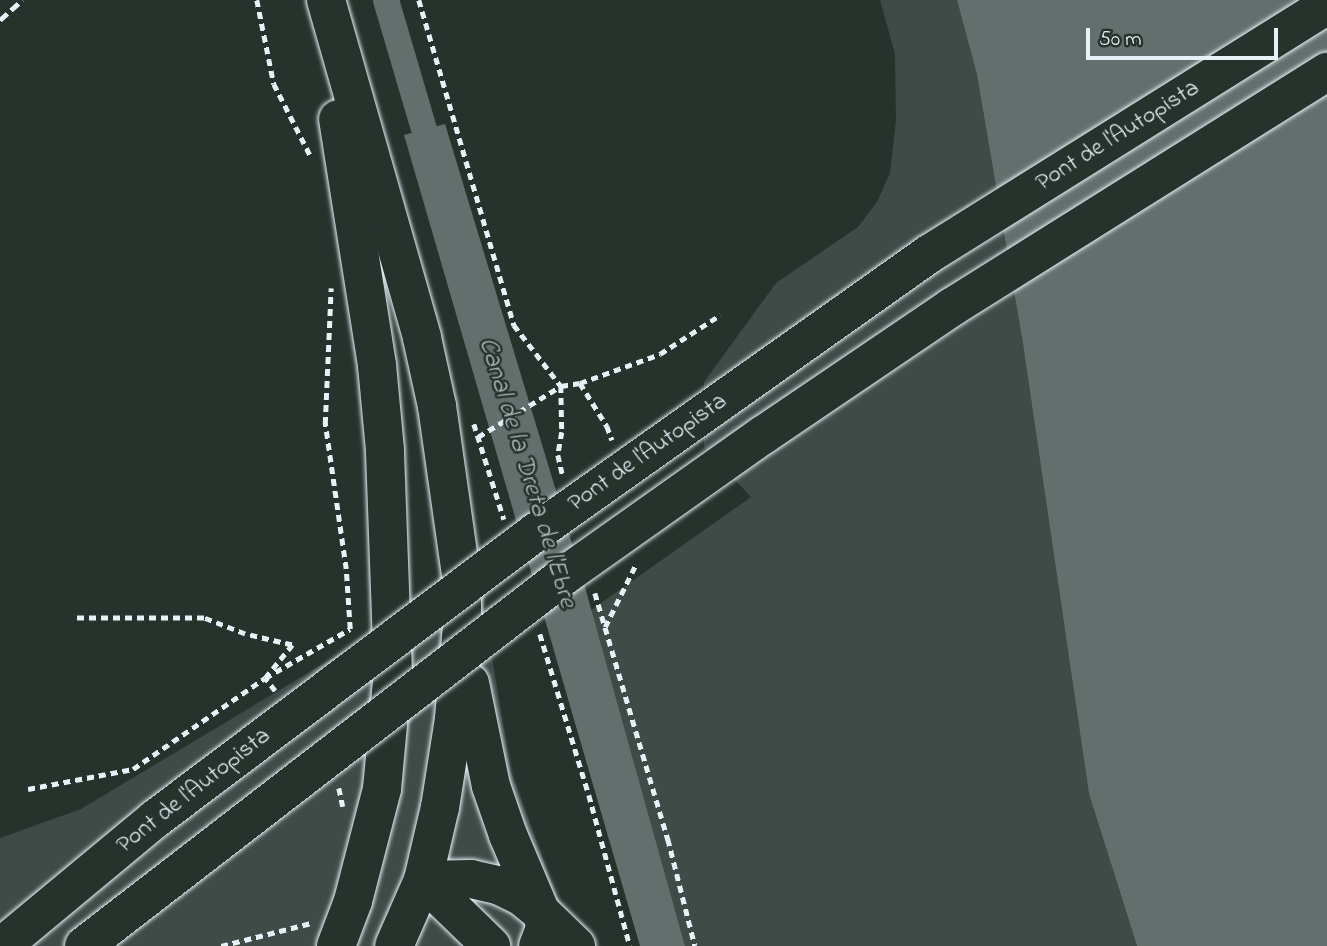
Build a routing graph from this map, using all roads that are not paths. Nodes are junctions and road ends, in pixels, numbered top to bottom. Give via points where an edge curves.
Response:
1 (316, 0) edge
2 (326, 0) edge
3 (1327, 5) edge
4 (1327, 72) edge
5 (462, 625) junction
6 (423, 880) junction
7 (539, 929) edge
8 (340, 936) edge
9 (2, 946) edge
10 (84, 946) edge
11 (394, 946) edge
12 (491, 946) edge
13 (576, 946) edge

1 - 8 main road via 352,194 377,365 385,450 393,671 382,789
2 - 5 main road via 399,250 437,406 462,581
3 - 9 main road, Pont de l'Autopista, bridge via 929,254 535,533 155,819
4 - 10 main road, bridge via 963,300 763,435 554,584
5 - 6 main road via 454,719
5 - 7 main road via 491,786
6 - 7 main road via 484,881 521,896
6 - 11 main road
6 - 12 main road
7 - 13 main road

